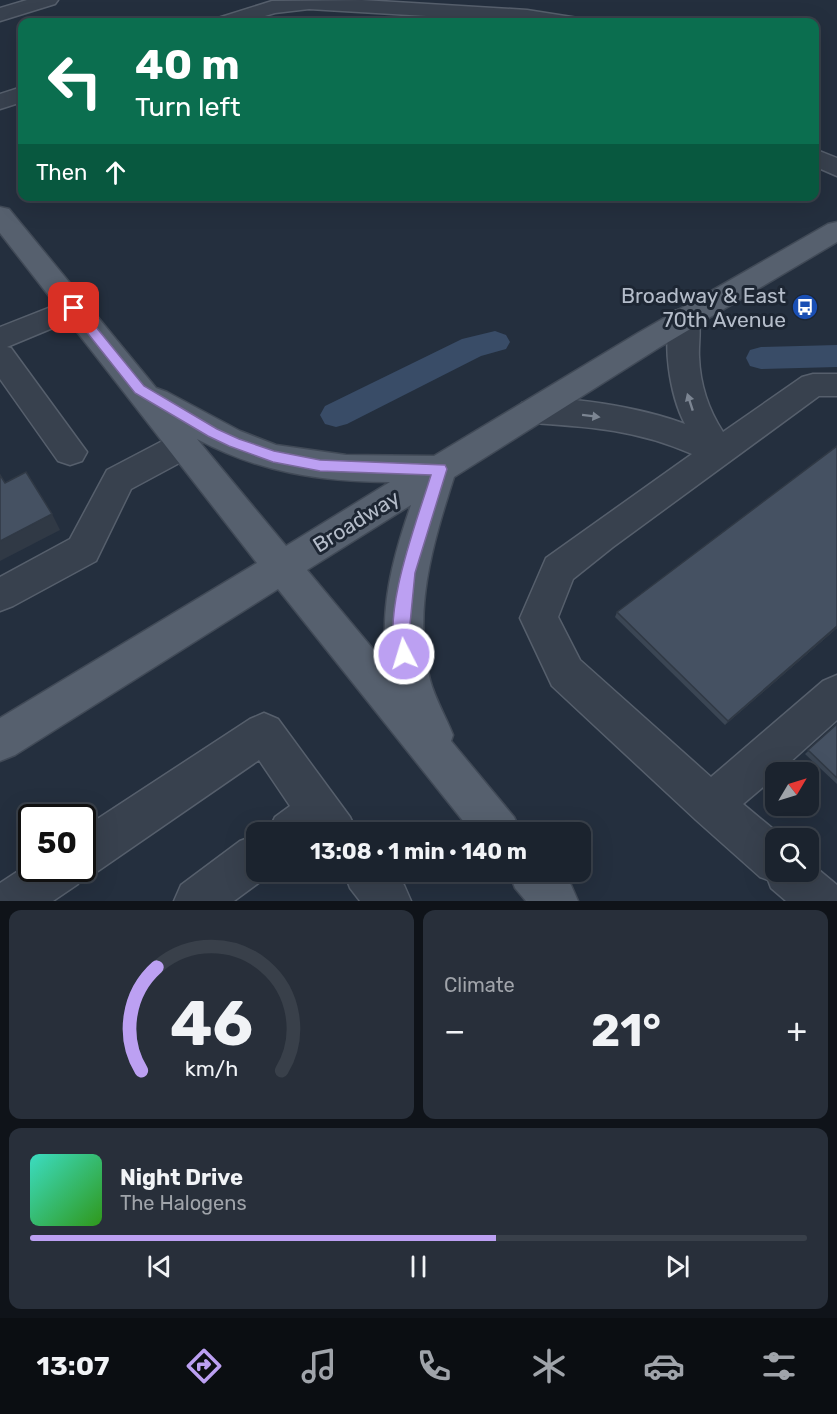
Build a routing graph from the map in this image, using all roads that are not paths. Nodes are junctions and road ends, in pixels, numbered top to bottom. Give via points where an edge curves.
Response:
1 (48, 0) edge
2 (0, 15) edge
3 (238, 18) edge
4 (542, 18) edge
5 (18, 95) edge
6 (0, 102) edge
7 (819, 159) edge
8 (837, 168) edge
9 (0, 215) edge
10 (837, 230) edge
11 (74, 308) junction
12 (685, 318) junction
13 (0, 339) edge
14 (0, 356) edge
15 (837, 385) edge
16 (140, 390) junction
17 (533, 411) junction
18 (184, 446) junction
19 (70, 452) dead end
20 (719, 452) junction
21 (440, 469) junction
22 (282, 567) junction
23 (0, 595) edge
24 (837, 694) edge
25 (0, 741) edge
26 (467, 794) junction
27 (711, 805) junction
28 (313, 822) edge
29 (491, 822) edge
30 (96, 846) edge
31 (765, 852) edge
32 (246, 864) edge
33 (41, 882) edge
34 (374, 882) edge
35 (539, 882) edge
36 (799, 882) edge
37 (13, 901) edge
38 (197, 901) edge
39 (388, 901) edge
40 (555, 901) edge
41 (821, 901) edge

1 - 2 lane
3 - 4 lane via 272,7 309,3
5 - 6 lane
7 - 8 lane
9 - 11 main road
10 - 12 main road, Broadway
11 - 13 lane
11 - 16 main road
12 - 17 main road, Broadway
20 -> 12 lane via 699,423 686,388
14 - 19 lane
15 - 20 lane via 813,385
16 - 18 main road
16 - 21 main road via 212,433 254,451 296,462 348,468
17 -> 20 lane via 640,423
17 - 21 main road, Broadway
18 - 22 main road
18 - 23 lane via 119,480 83,550
20 - 27 lane via 559,569 538,618 566,673
21 - 22 main road, Broadway
21 - 26 main road via 408,573 402,624 404,654 434,737
22 - 25 main road, Broadway
22 - 26 main road
24 - 27 lane
26 - 29 main road
27 - 31 lane
28 - 30 lane via 264,733
32 - 38 lane
33 - 37 lane
34 - 39 lane
35 - 40 main road
36 - 41 lane

